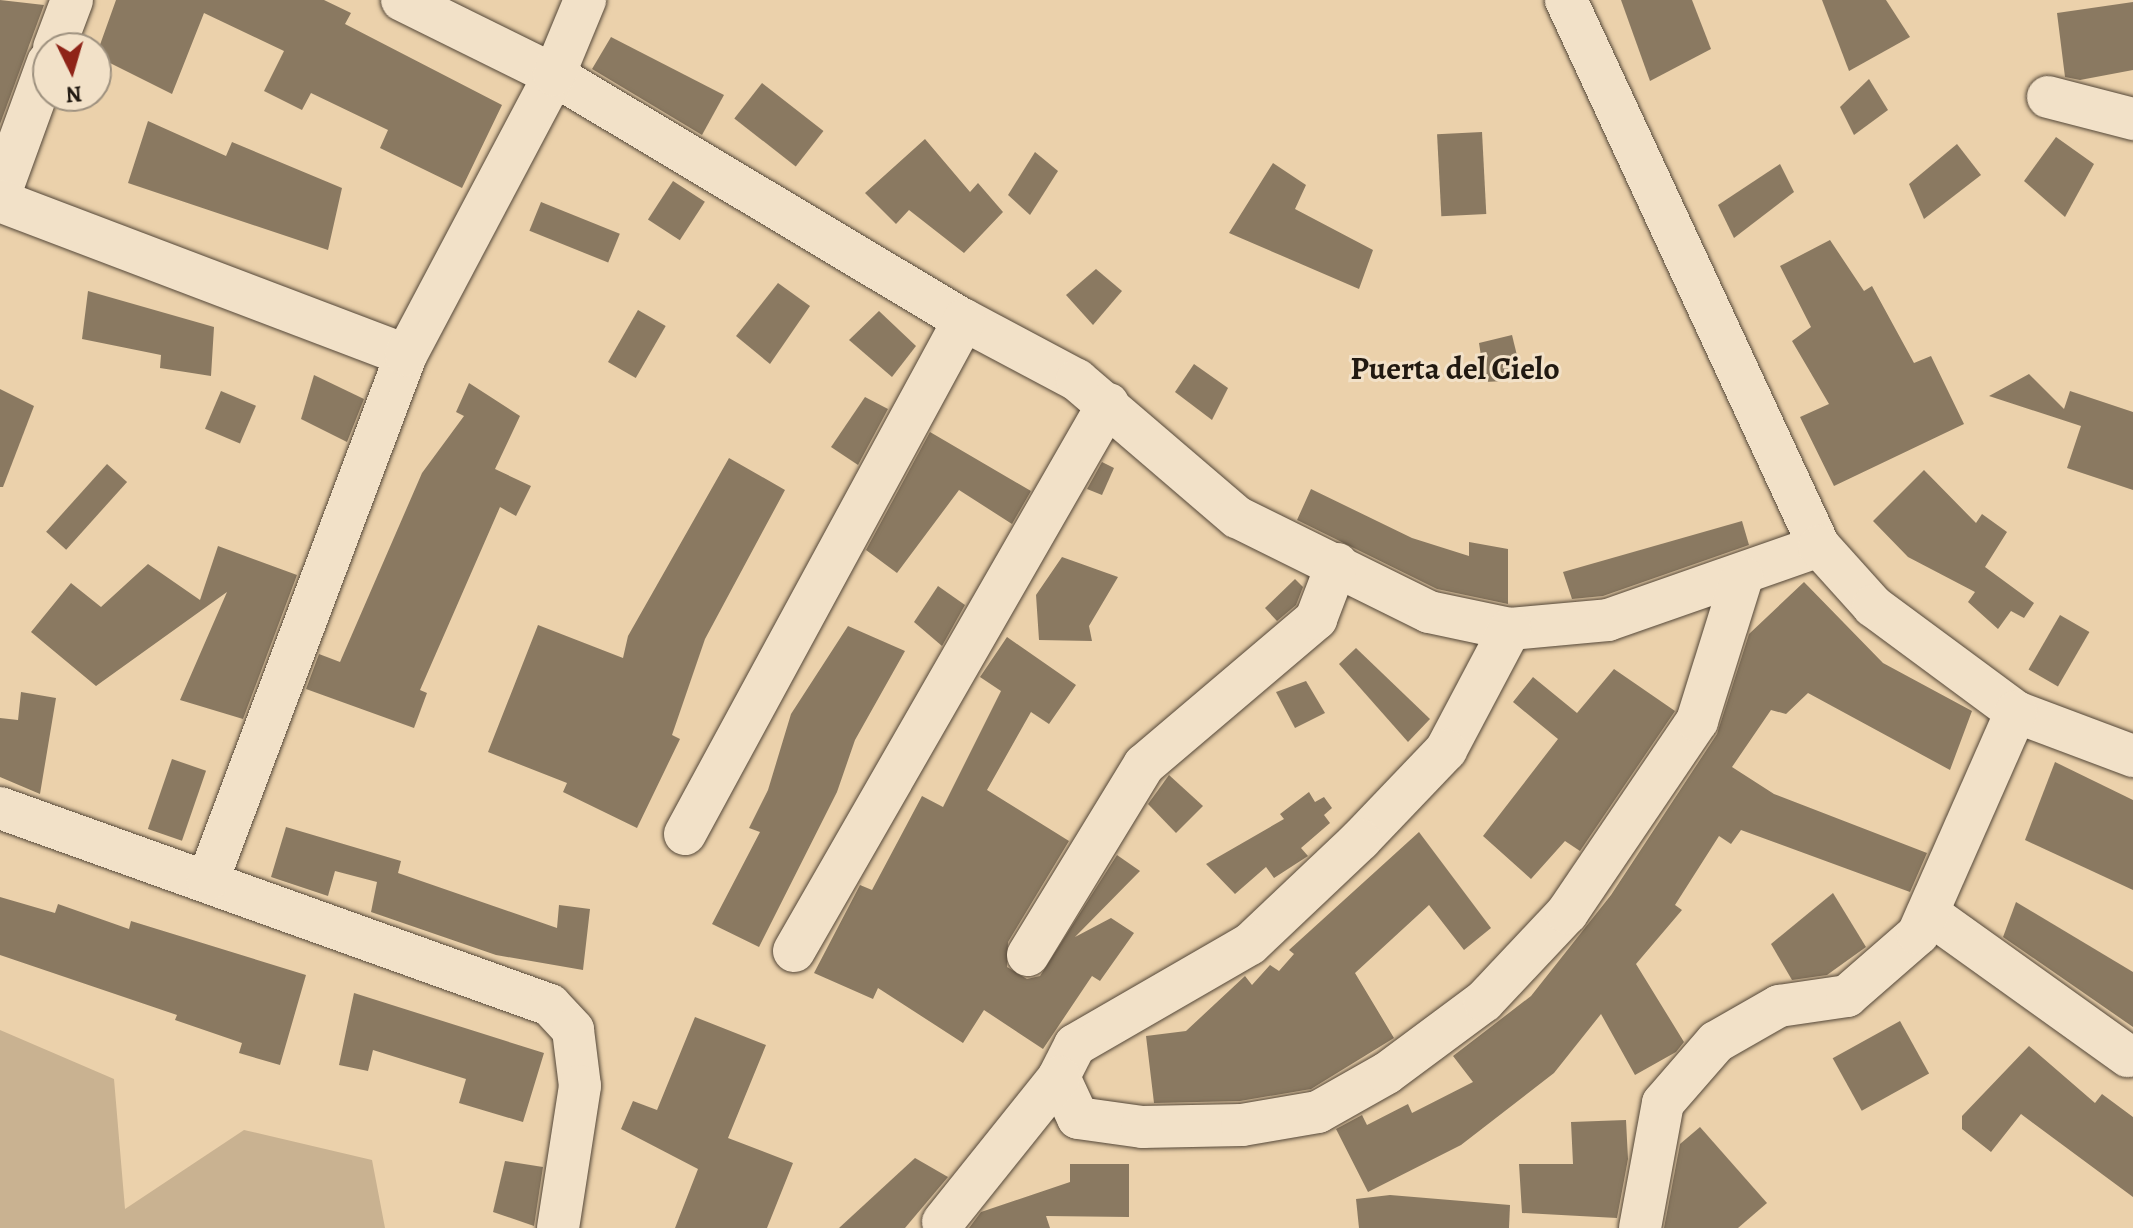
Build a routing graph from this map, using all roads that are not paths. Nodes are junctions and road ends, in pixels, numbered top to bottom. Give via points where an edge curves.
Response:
1 (72, 0) edge
2 (402, 0) edge
3 (585, 0) edge
4 (1566, 0) edge
5 (60, 32) edge
6 (554, 75) junction
7 (2048, 97) dead end
8 (32, 106) edge
9 (2133, 119) edge
10 (0, 194) edge
11 (0, 201) edge
12 (964, 320) junction
13 (406, 355) junction
14 (1108, 404) junction
15 (1819, 546) junction
16 (1337, 564) junction
17 (1742, 577) junction
18 (1510, 629) junction
19 (2016, 712) junction
20 (2133, 756) edge
21 (0, 808) edge
22 (685, 834) dead end
23 (208, 880) junction
24 (1928, 913) junction
25 (794, 951) dead end
26 (1028, 955) dead end
27 (2128, 1056) dead end
28 (1059, 1077) junction
29 (943, 1222) dead end
30 (558, 1228) edge
31 (1640, 1228) edge

1 - 5 street
2 - 6 street
3 - 6 street
4 - 15 street
6 - 12 street
6 - 13 street
7 - 9 street
8 - 10 street
11 - 13 street
12 - 14 street
12 - 22 street
13 - 23 street
14 - 16 street via 1237,517
14 - 25 street
15 - 17 street
15 - 19 street via 1873,606
16 - 18 street via 1429,612
16 - 26 street via 1331,594 1316,619 1144,765
17 - 18 street via 1608,620
17 - 28 street via 1697,721 1567,913 1484,1001 1387,1073 1318,1112 1242,1125 1142,1127 1078,1118
18 - 28 street via 1446,750 1360,840 1250,944 1075,1045
19 - 20 street
19 - 24 street
21 - 23 street
23 - 30 street via 550,1005 573,1030 580,1086
24 - 27 street
24 - 31 street via 1918,934 1847,996 1779,1006 1716,1042 1663,1103
28 - 29 street

